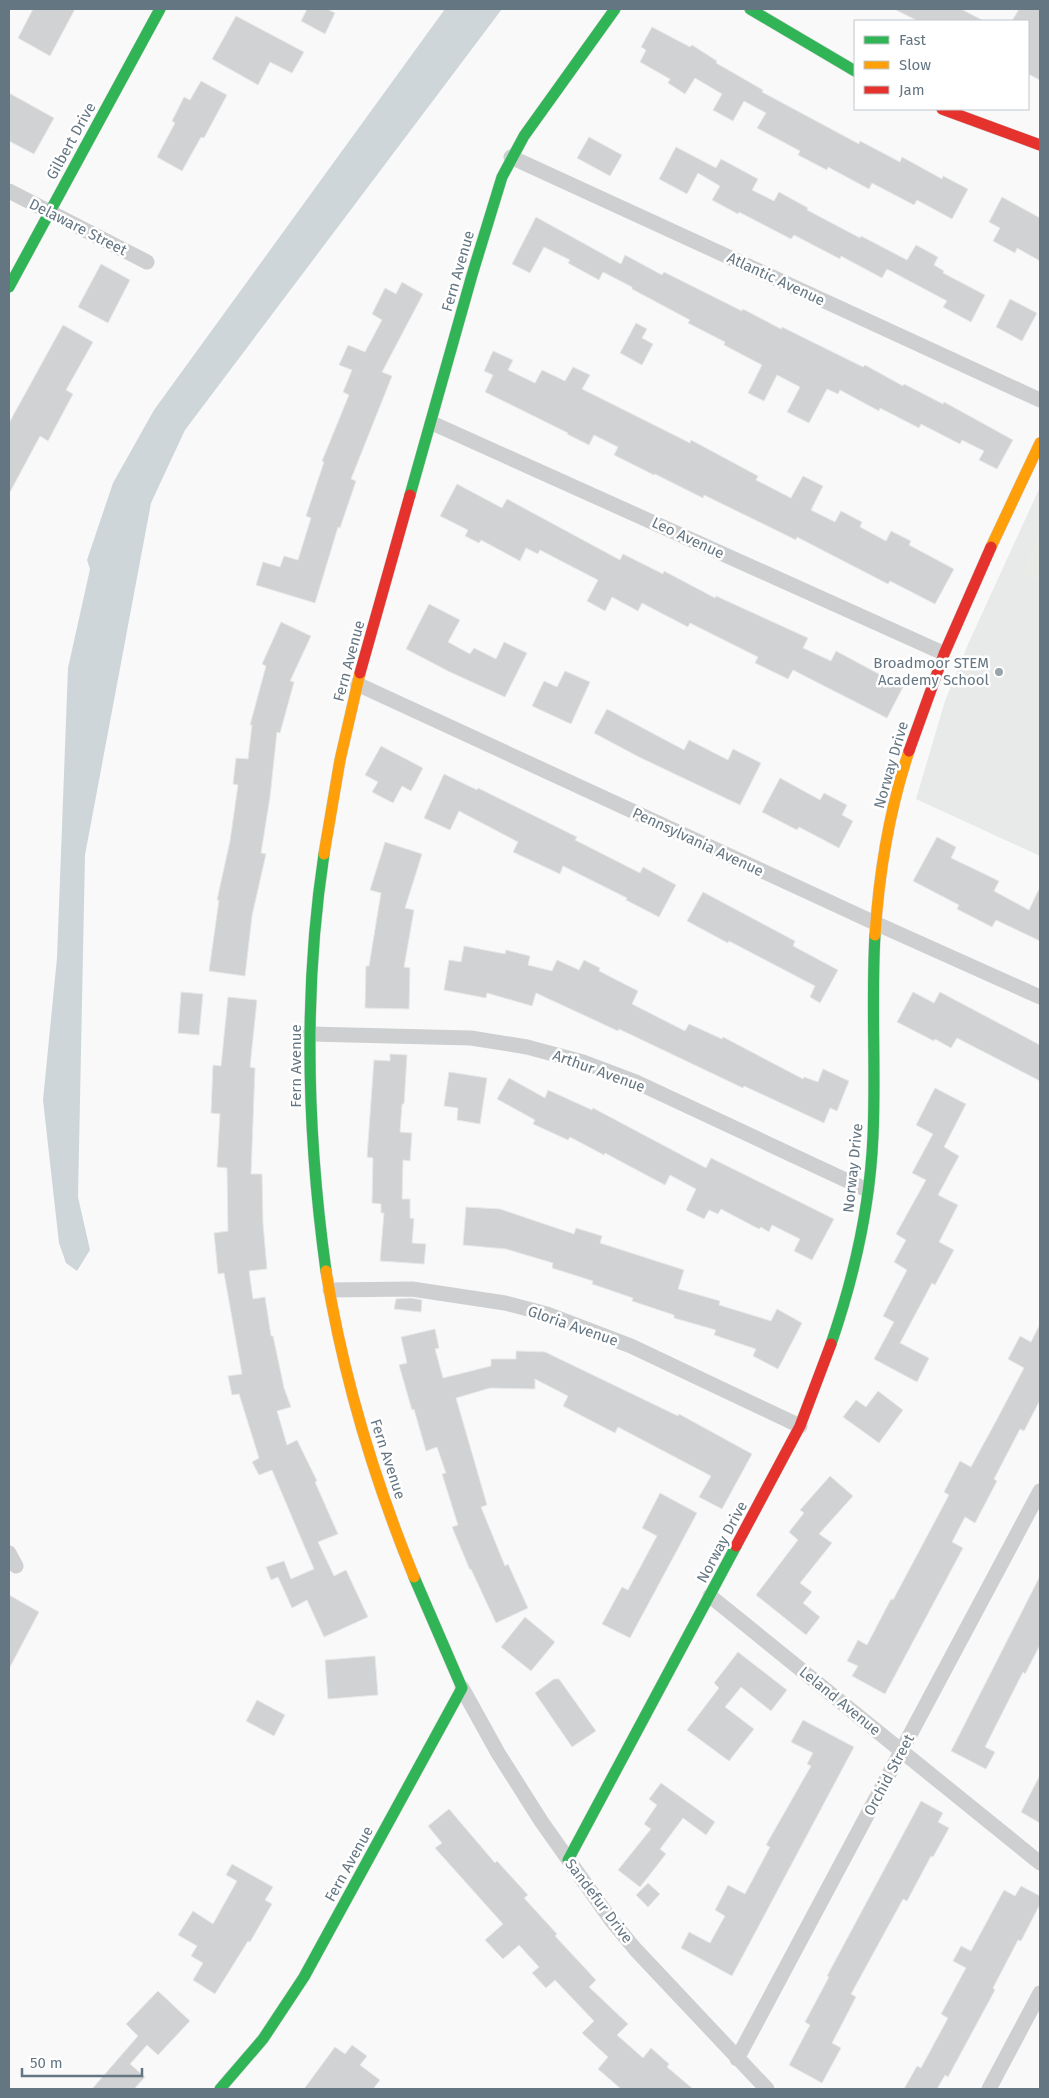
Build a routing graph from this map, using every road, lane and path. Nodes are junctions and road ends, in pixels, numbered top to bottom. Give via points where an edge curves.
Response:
1 (160, 9) edge
2 (615, 9) edge
3 (750, 9) edge
4 (854, 69) edge
5 (945, 110) edge
6 (1040, 145) edge
7 (511, 157) junction
8 (9, 191) edge
9 (49, 213) junction
10 (147, 262) dead end
11 (9, 287) edge
12 (1040, 400) edge
13 (432, 423) junction
14 (1040, 443) edge
15 (943, 653) junction
16 (357, 684) junction
17 (875, 923) junction
18 (1040, 997) edge
19 (310, 1034) junction
20 (867, 1190) junction
21 (330, 1290) junction
22 (800, 1426) junction
23 (1040, 1490) edge
24 (710, 1596) junction
25 (462, 1688) junction
26 (902, 1750) junction
27 (568, 1860) junction
28 (1040, 1863) edge
29 (1040, 1993) edge
30 (737, 2059) junction
31 (220, 2089) edge
32 (767, 2089) edge
33 (989, 2089) edge

1 - 9 street, Gilbert Drive
2 - 7 street, Fern Avenue
3 - 4 street
5 - 6 street
7 - 12 street, Atlantic Avenue
7 - 13 street, Fern Avenue via 472,275
8 - 9 street, Delaware Street
9 - 10 street, Delaware Street
9 - 11 street, Gilbert Drive
13 - 15 street, Leo Avenue
13 - 16 street, Fern Avenue
14 - 15 street, Norway Drive
15 - 17 street, Norway Drive via 905,763 887,837
16 - 17 street, Pennsylvania Avenue
16 - 19 street, Fern Avenue via 345,733 318,889
17 - 18 street, Pennsylvania Avenue
17 - 20 street, Norway Drive via 873,1140
19 - 20 street, Arthur Avenue via 471,1038 528,1047 583,1062 636,1082
19 - 21 street, Fern Avenue via 311,1116 318,1207
20 - 22 street, Norway Drive via 857,1254 840,1320
21 - 22 street, Gloria Avenue via 412,1289 505,1303 547,1314 631,1346
21 - 25 street, Fern Avenue via 344,1360 366,1441 402,1548
22 - 24 street, Norway Drive
23 - 26 street, Orchid Street
24 - 26 street, Leland Avenue
24 - 27 street, Norway Drive
25 - 27 street, Sandefur Drive via 498,1753
25 - 31 street, Fern Avenue via 304,1977 263,2039
26 - 28 street, Leland Avenue
26 - 30 street, Orchid Street
27 - 30 street, Sandefur Drive via 636,1950
29 - 33 street
30 - 32 street, Sandefur Drive

